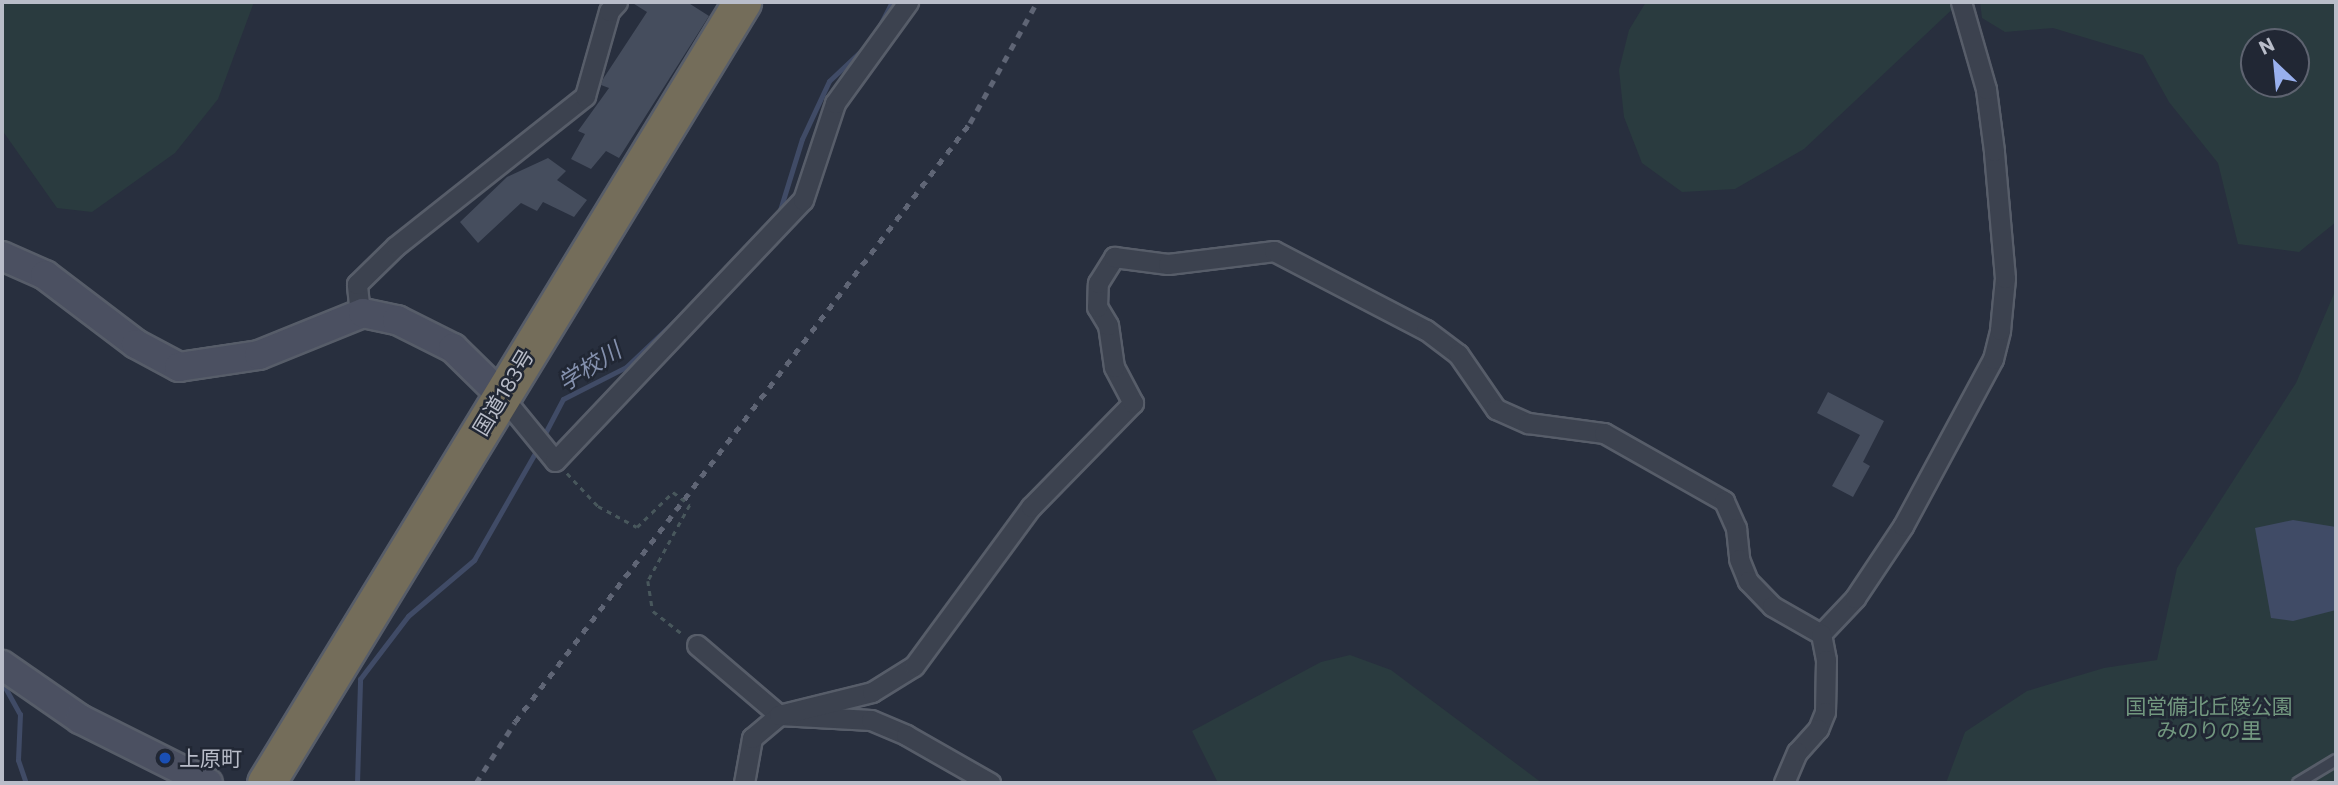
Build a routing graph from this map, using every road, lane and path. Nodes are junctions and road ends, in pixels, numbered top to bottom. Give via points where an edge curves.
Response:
1 (617, 2) edge
2 (742, 2) edge
3 (908, 2) edge
4 (1961, 2) edge
5 (2, 256) edge
6 (360, 314) junction
7 (501, 395) junction
8 (555, 461) junction
9 (1821, 634) junction
10 (696, 645) joint
11 (2, 666) edge
12 (779, 715) junction
13 (2336, 760) edge
14 (208, 783) edge
15 (266, 783) edge
16 (744, 783) edge
17 (990, 783) edge
18 (1784, 783) edge
19 (2298, 783) edge

1 - 6 street via 609,11 585,96 357,284
2 - 7 highway, 国道183号
3 - 8 street via 835,103 803,200
4 - 9 street via 1986,89 1994,151 2004,278 2000,330 1993,359 1903,526 1854,598
5 - 6 street via 45,275 136,344 179,367 260,355
6 - 7 street via 397,320 453,348
7 - 8 street
7 - 15 highway, 国道183号
8 - 10 path via 598,506 637,527 673,492 690,505 648,581 653,611
9 - 12 street via 1772,606 1748,581 1739,559 1736,528 1724,501 1604,433 1528,423 1496,409 1458,354 1426,330 1274,251 1168,264 1114,257 1098,283 1097,307 1108,325 1114,367 1133,403 1031,506 914,666 872,692
9 - 18 street via 1826,660 1825,712 1818,729 1797,752
10 - 12 street
11 - 14 street via 79,719
12 - 16 street via 752,738
12 - 17 street via 871,720
13 - 19 lane

